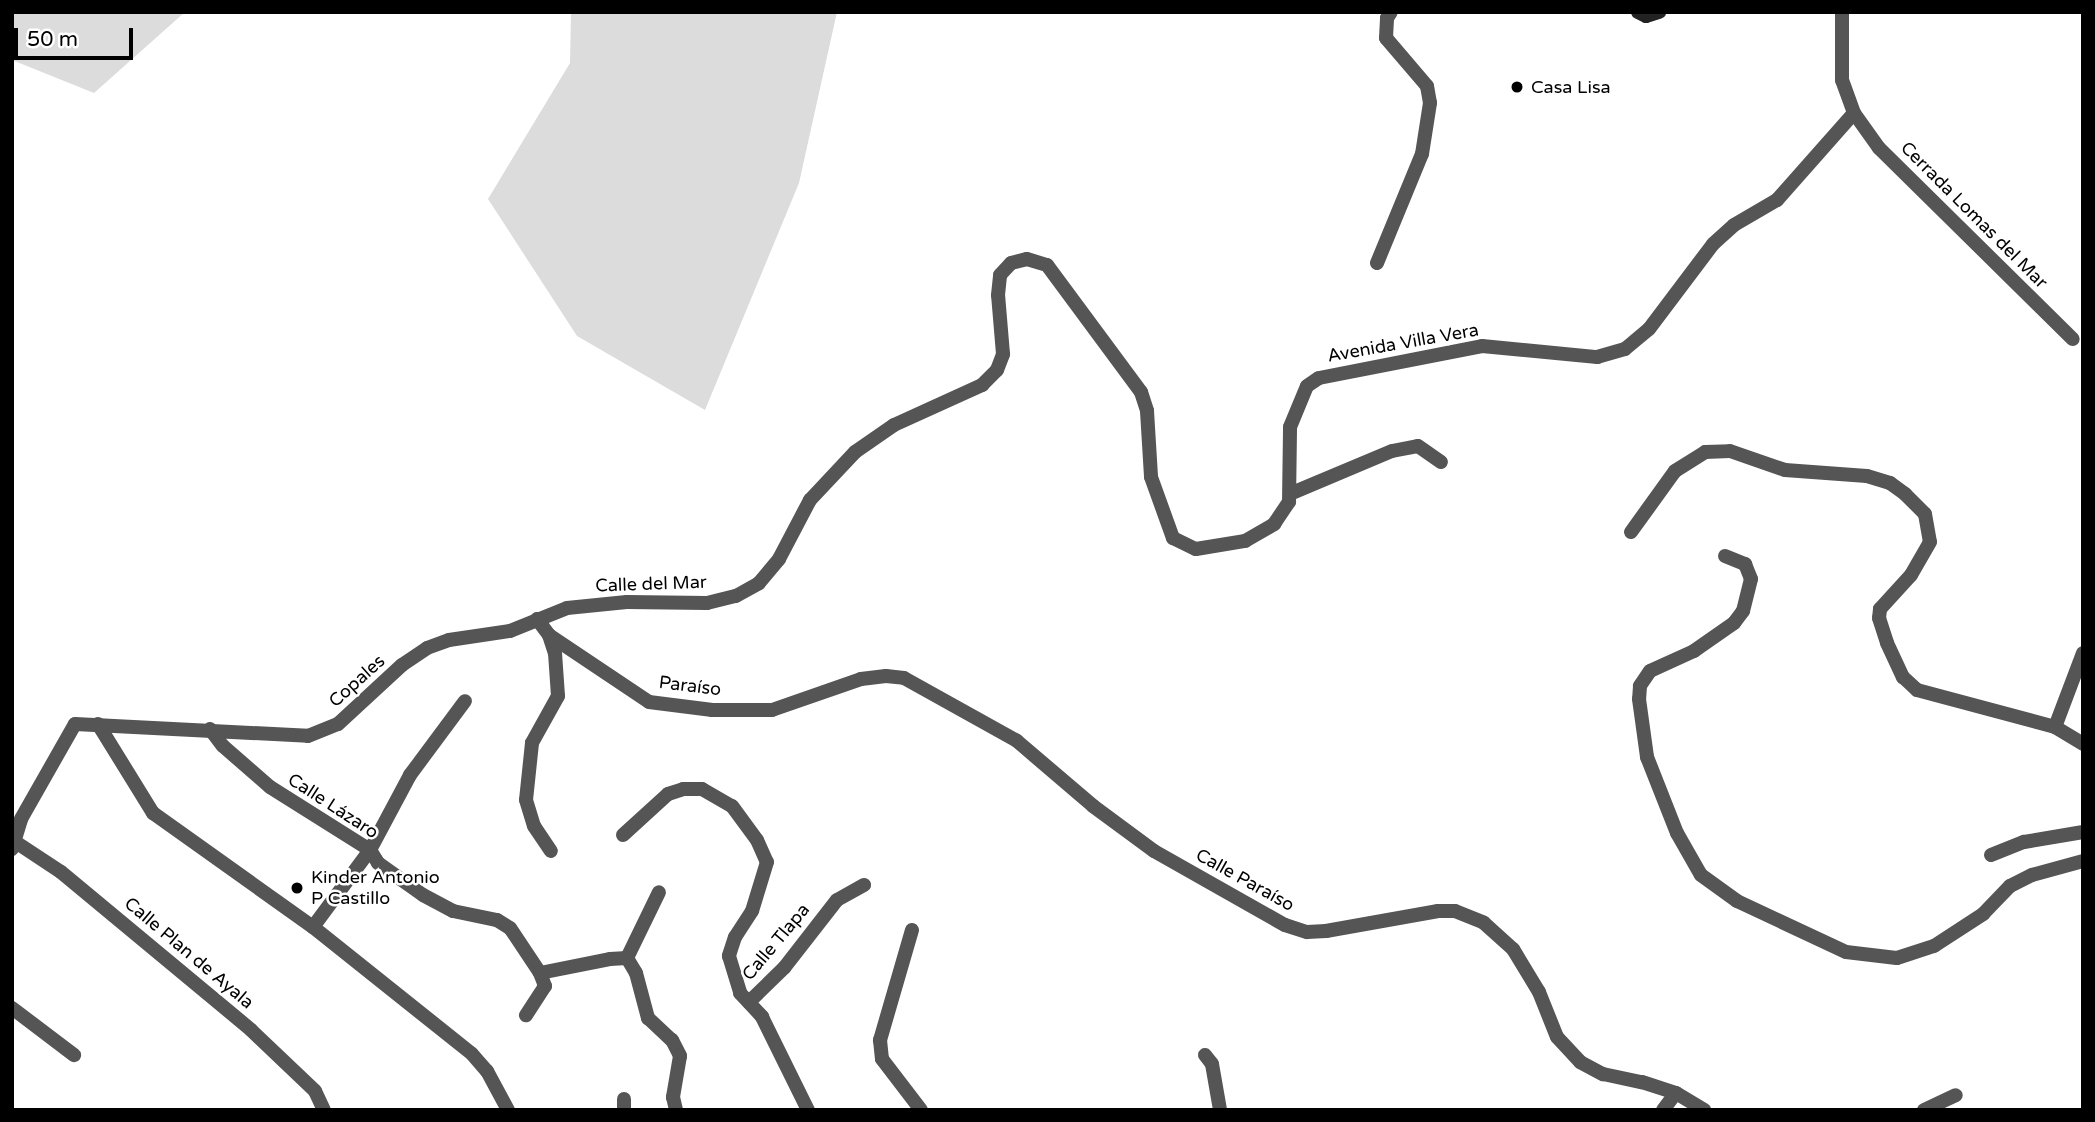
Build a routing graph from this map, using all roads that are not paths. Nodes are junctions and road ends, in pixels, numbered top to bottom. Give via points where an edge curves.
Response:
1 (1391, 12) edge
2 (1637, 12) edge
3 (1659, 12) edge
4 (1842, 12) edge
5 (1854, 113) junction
6 (1377, 263) dead end
7 (2073, 339) dead end
8 (1441, 462) dead end
9 (1292, 493) junction
10 (1631, 532) dead end
11 (1726, 556) dead end
12 (537, 619) junction
13 (510, 631) joint
14 (549, 635) junction
15 (2083, 653) edge
16 (861, 679) joint
17 (465, 701) dead end
18 (98, 724) junction
19 (2055, 727) junction
20 (210, 729) junction
21 (2083, 744) edge
22 (2083, 832) edge
23 (623, 835) dead end
24 (13, 845) edge
25 (370, 850) junction
26 (551, 850) dead end
27 (1991, 855) dead end
28 (2083, 860) edge
29 (864, 885) dead end
30 (659, 892) dead end
31 (313, 927) junction
32 (912, 930) dead end
33 (627, 958) junction
34 (542, 977) junction
35 (749, 1002) junction
36 (12, 1008) edge
37 (526, 1015) dead end
38 (74, 1055) dead end
39 (1205, 1055) dead end
40 (1676, 1093) junction
41 (1956, 1095) dead end
42 (675, 1103) edge
43 (324, 1110) edge
44 (508, 1110) edge
45 (808, 1110) edge
46 (921, 1110) edge
47 (1220, 1110) edge
48 (1663, 1110) edge
49 (1704, 1110) edge
50 (1924, 1110) edge

1 - 6 street via 1386,38 1427,86 1430,103 1422,154
2 - 3 main road via 1646,16
4 - 5 street, Cerrada Lomas del Mar via 1842,80
5 - 7 street, Cerrada Lomas del Mar via 1879,148
5 - 9 street, Avenida Villa Vera via 1777,200 1734,225 1713,244 1649,329 1625,349 1597,357 1482,346 1319,378 1307,386 1290,427
8 - 9 street via 1418,446 1392,451
9 - 12 street, Calle del Mar via 1274,524 1245,541 1196,549 1173,538 1151,477 1147,411 1131,377 1048,265 1027,259 1012,263 1000,275 1003,354 997,370 982,384 894,425 855,452 810,499 779,559 759,583 736,596 706,603 627,602 567,608
10 - 19 street via 1669,477 1705,452 1730,451 1785,470 1867,476 1890,484 1925,514 1930,542 1911,575 1880,609 1887,643 1903,677 1917,690
11 - 28 street via 1745,564 1752,579 1743,611 1734,623 1694,651 1650,671 1640,686 1647,757 1677,833 1701,875 1737,901 1846,952 1897,958 1934,946 2032,874
12 - 13 street, Calle del Mar
12 - 14 street, Paraíso
13 - 20 street, Copales via 427,648 338,724 308,736
14 - 16 street, Paraíso via 649,702 712,710 772,710
14 - 26 street via 558,696 532,743 526,800 534,826
15 - 19 street
16 - 40 street, Calle Paraíso via 904,678 1017,741 1154,851 1285,925 1307,932 1326,931 1438,911 1455,911 1484,923 1513,949 1539,992 1558,1037 1580,1062 1603,1074
17 - 25 street via 410,775
18 - 20 street, Copales
18 - 24 street via 75,724 68,733 21,819
18 - 31 street via 153,813
19 - 21 street
20 - 25 street, Calle Lázaro via 270,787
22 - 27 street via 2024,842
23 - 35 street via 668,794 683,789 702,789 732,806 767,862 752,911 729,956 740,993
24 - 43 street, Calle Plan de Ayala via 61,872 251,1030 315,1091
25 - 31 street
25 - 34 street, Calle Lázaro via 378,863 423,895 453,911 497,920 510,928
29 - 35 street, Calle Tlapa via 837,900 784,968
30 - 33 street
31 - 44 street via 472,1054
32 - 46 street via 880,1040 881,1059
33 - 34 street
33 - 42 street via 636,973 648,1018 680,1056
34 - 37 street via 541,995
35 - 45 street, Calle Tlapa via 762,1017
36 - 38 street
39 - 47 street via 1212,1064
40 - 48 street
40 - 49 street, Calle Paraíso
41 - 50 street

